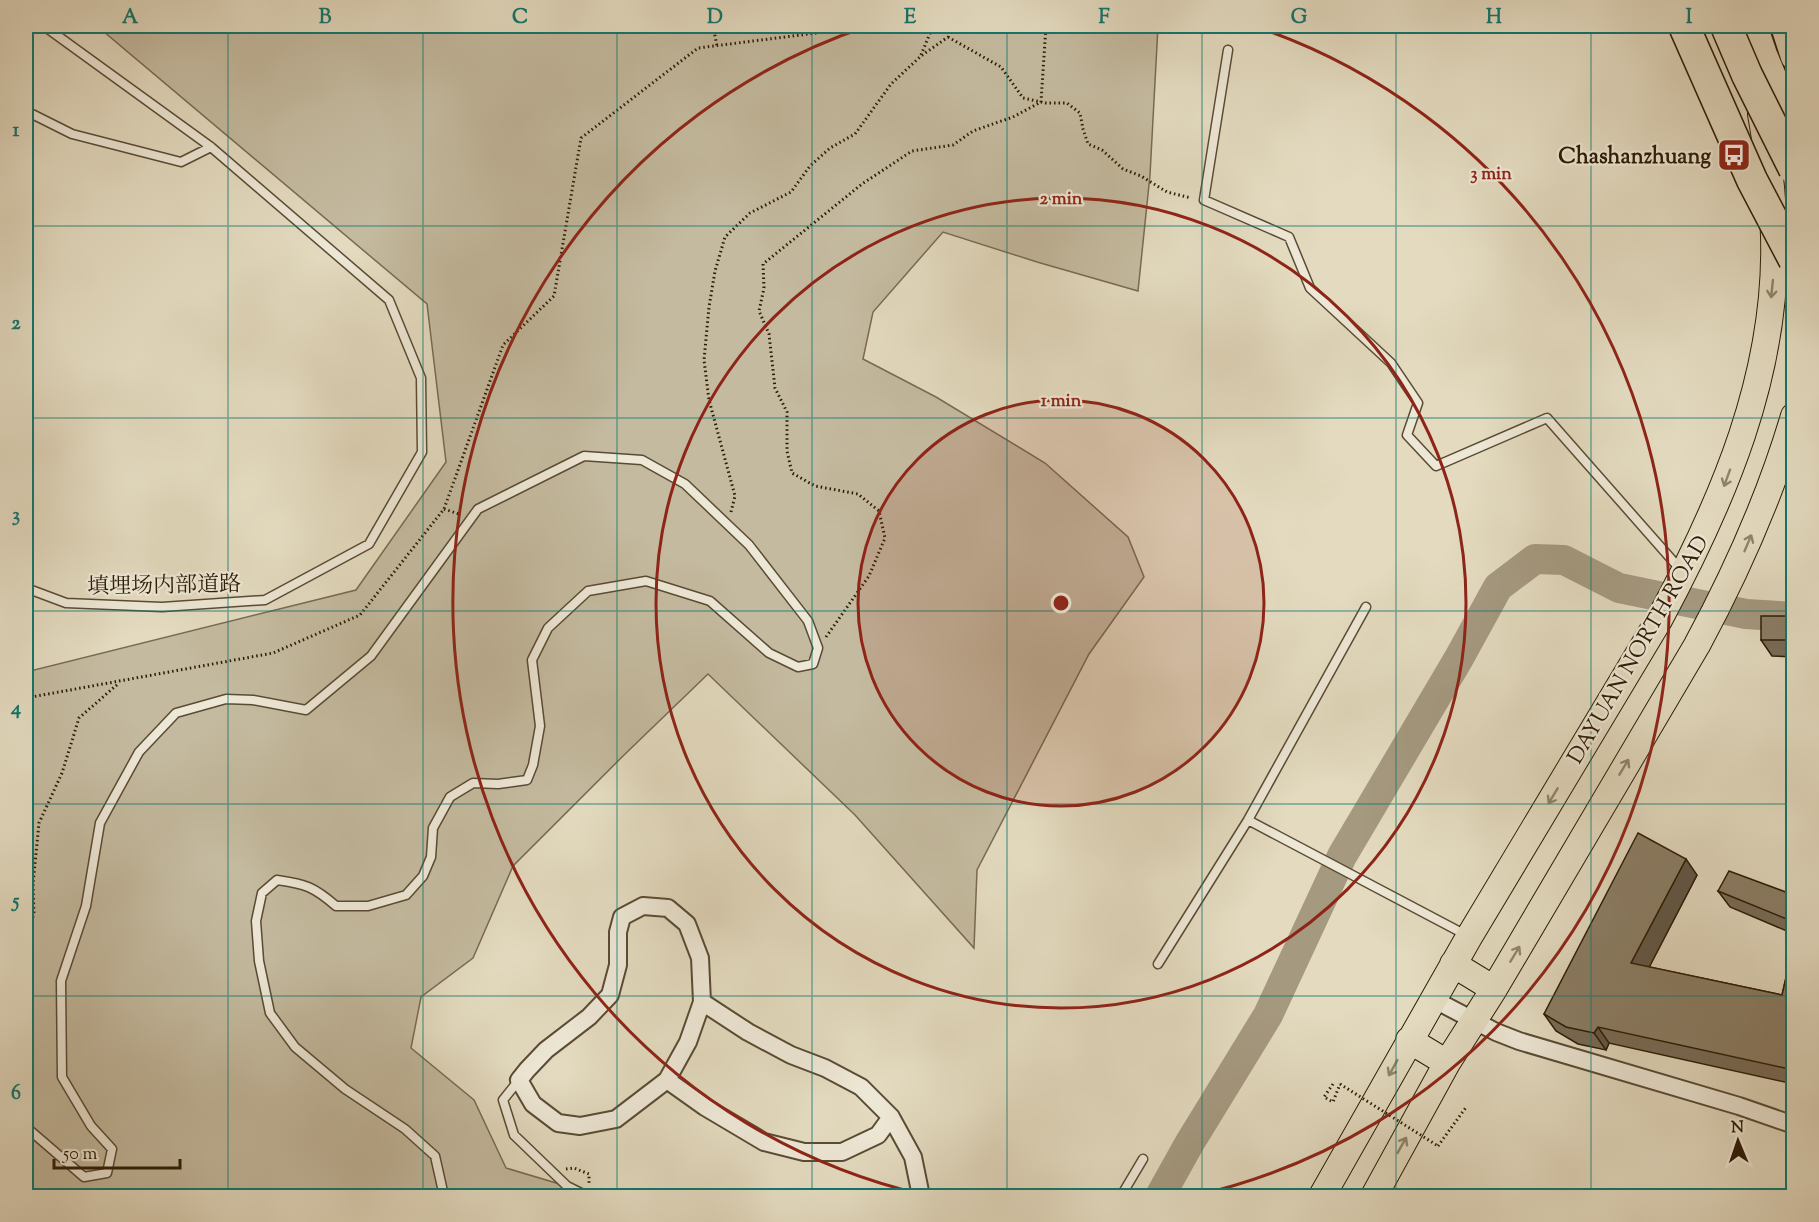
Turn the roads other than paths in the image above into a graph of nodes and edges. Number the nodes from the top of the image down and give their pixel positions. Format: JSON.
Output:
{"nodes":[{"id":1,"x":44,"y":26,"type":"edge"},
{"id":2,"x":1684,"y":26,"type":"edge"},
{"id":3,"x":1698,"y":26,"type":"edge"},
{"id":4,"x":1726,"y":26,"type":"edge"},
{"id":5,"x":1736,"y":26,"type":"edge"},
{"id":6,"x":1752,"y":26,"type":"edge"},
{"id":7,"x":1784,"y":26,"type":"edge"},
{"id":8,"x":1228,"y":50,"type":"dead end"},
{"id":9,"x":1794,"y":57,"type":"edge"},
{"id":10,"x":26,"y":111,"type":"edge"},
{"id":11,"x":1794,"y":132,"type":"edge"},
{"id":12,"x":211,"y":147,"type":"junction"},
{"id":13,"x":1794,"y":169,"type":"edge"},
{"id":14,"x":1794,"y":233,"type":"edge"},
{"id":15,"x":1794,"y":260,"type":"edge"},
{"id":16,"x":1794,"y":416,"type":"edge"},
{"id":17,"x":1789,"y":450,"type":"edge"},
{"id":18,"x":1682,"y":578,"type":"junction"},
{"id":19,"x":26,"y":588,"type":"edge"},
{"id":20,"x":1366,"y":607,"type":"dead end"},
{"id":21,"x":1248,"y":820,"type":"junction"},
{"id":22,"x":1469,"y":937,"type":"junction"},
{"id":23,"x":1158,"y":964,"type":"dead end"},
{"id":24,"x":1453,"y":964,"type":"junction"},
{"id":25,"x":1494,"y":989,"type":"junction"},
{"id":26,"x":1433,"y":999,"type":"junction"},
{"id":27,"x":702,"y":1002,"type":"junction"},
{"id":28,"x":1473,"y":1021,"type":"junction"},
{"id":29,"x":1409,"y":1040,"type":"junction"},
{"id":30,"x":1447,"y":1063,"type":"junction"},
{"id":31,"x":519,"y":1080,"type":"junction"},
{"id":32,"x":667,"y":1080,"type":"junction"},
{"id":33,"x":891,"y":1117,"type":"junction"},
{"id":34,"x":1794,"y":1125,"type":"edge"},
{"id":35,"x":26,"y":1127,"type":"edge"},
{"id":36,"x":1143,"y":1159,"type":"dead end"},
{"id":37,"x":444,"y":1197,"type":"edge"},
{"id":38,"x":587,"y":1197,"type":"edge"},
{"id":39,"x":921,"y":1197,"type":"edge"},
{"id":40,"x":1121,"y":1197,"type":"edge"},
{"id":41,"x":1322,"y":1197,"type":"edge"},
{"id":42,"x":1374,"y":1197,"type":"edge"}],
"edges":[{"from":1,"to":12,"type":"lane","name":"填埋场内部道路"},
{"from":2,"to":15,"type":"highway","bridge":true},
{"from":3,"to":14,"type":"highway"},
{"from":4,"to":13,"type":"highway","bridge":true},
{"from":5,"to":18,"type":"main road","name":"DAYUAN NORTH ROAD","one_way":true},
{"from":6,"to":11,"type":"highway"},
{"from":7,"to":9,"type":"main road"},
{"from":8,"to":18,"type":"lane"},
{"from":10,"to":12,"type":"lane"},
{"from":12,"to":19,"type":"lane","name":"填埋场内部道路"},
{"from":16,"to":17,"type":"main road","name":"DAYUAN NORTH ROAD"},
{"from":25,"to":17,"type":"main road","name":"DAYUAN NORTH ROAD","one_way":true},
{"from":18,"to":22,"type":"main road","name":"DAYUAN NORTH ROAD","one_way":true},
{"from":20,"to":21,"type":"lane"},
{"from":21,"to":22,"type":"lane"},
{"from":21,"to":23,"type":"lane"},
{"from":22,"to":24,"type":"main road","name":"DAYUAN NORTH ROAD"},
{"from":24,"to":25,"type":"main road"},
{"from":24,"to":26,"type":"main road","name":"DAYUAN NORTH ROAD"},
{"from":25,"to":28,"type":"main road","name":"DAYUAN NORTH ROAD"},
{"from":26,"to":28,"type":"street"},
{"from":26,"to":29,"type":"main road","name":"DAYUAN NORTH ROAD"},
{"from":27,"to":31,"type":"street"},
{"from":27,"to":32,"type":"street"},
{"from":27,"to":33,"type":"street"},
{"from":28,"to":30,"type":"main road","name":"DAYUAN NORTH ROAD"},
{"from":28,"to":34,"type":"street"},
{"from":29,"to":30,"type":"main road"},
{"from":29,"to":41,"type":"main road","name":"DAYUAN NORTH ROAD","one_way":true},
{"from":42,"to":30,"type":"main road","name":"DAYUAN NORTH ROAD","one_way":true},
{"from":31,"to":32,"type":"street"},
{"from":31,"to":38,"type":"lane"},
{"from":32,"to":33,"type":"street"},
{"from":33,"to":39,"type":"street"},
{"from":35,"to":37,"type":"lane"},
{"from":36,"to":40,"type":"lane"}]}
